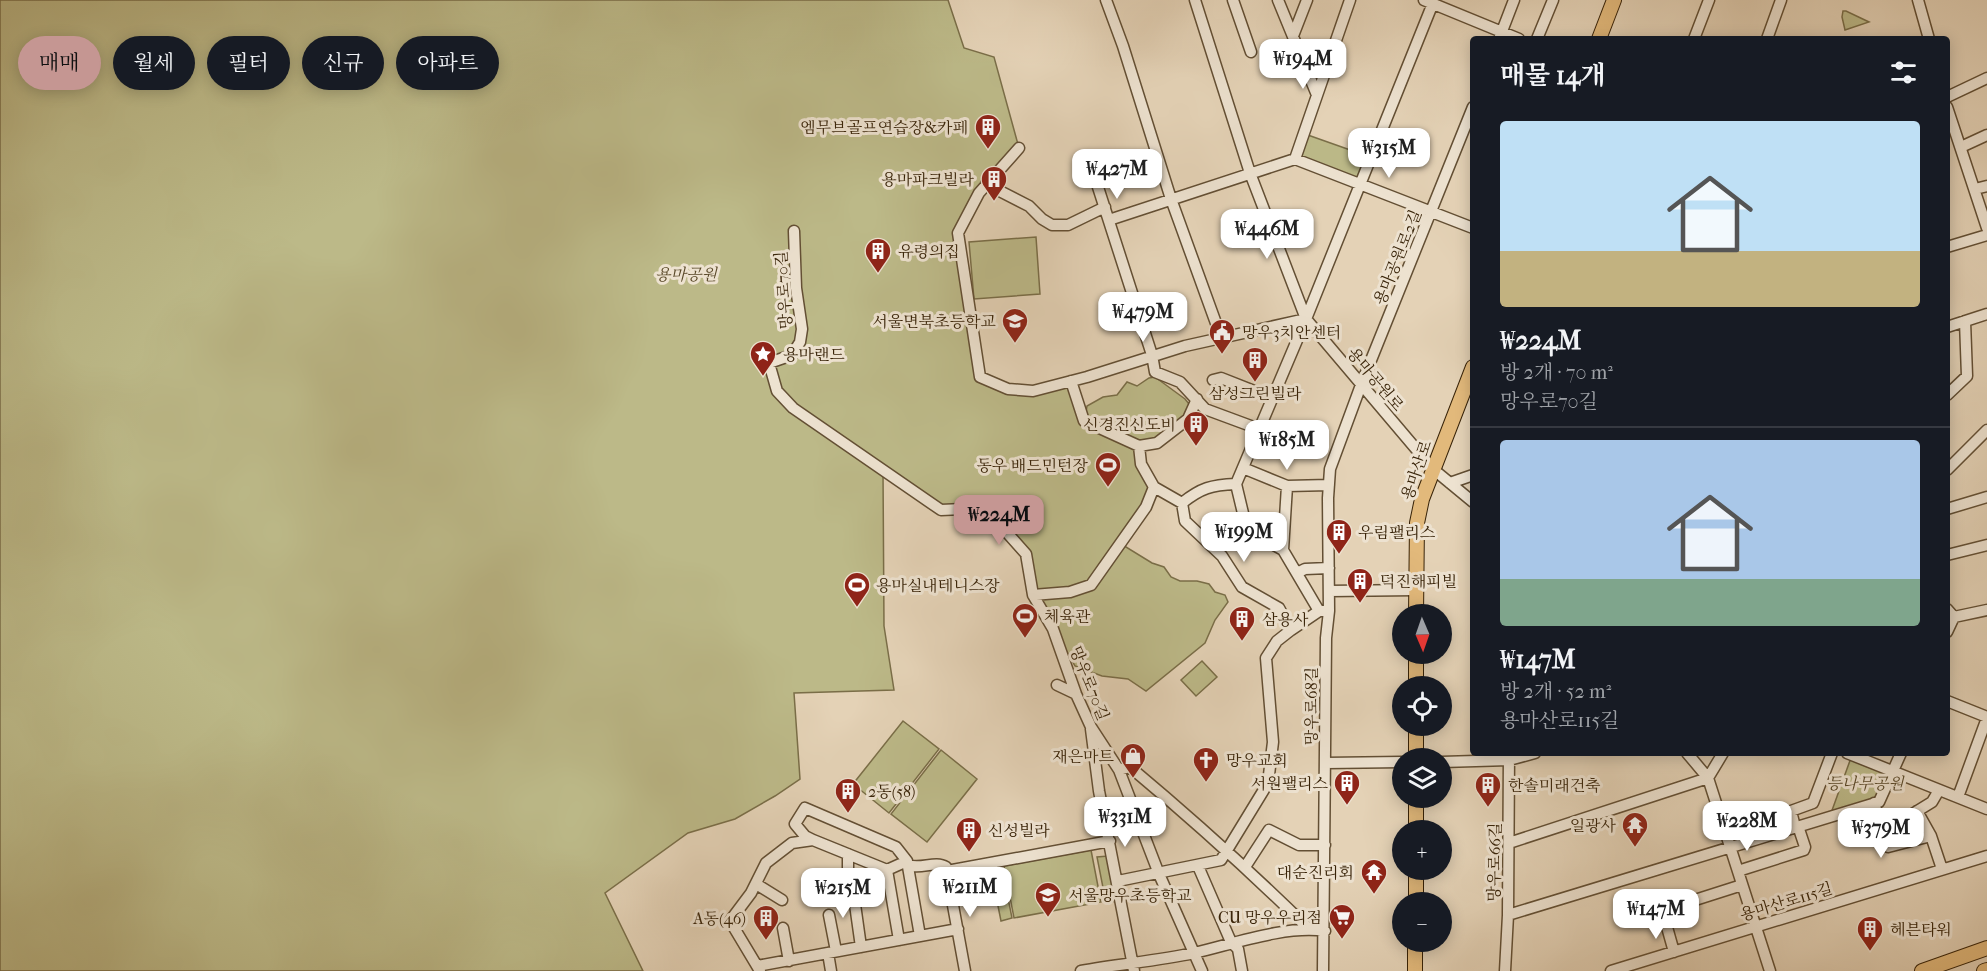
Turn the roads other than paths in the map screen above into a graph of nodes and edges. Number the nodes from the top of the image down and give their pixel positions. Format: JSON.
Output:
{"nodes":[{"id":1,"x":1106,"y":0,"type":"edge"},
{"id":2,"x":1195,"y":0,"type":"edge"},
{"id":3,"x":1233,"y":0,"type":"edge"},
{"id":4,"x":1278,"y":0,"type":"edge"},
{"id":5,"x":1307,"y":0,"type":"edge"},
{"id":6,"x":1350,"y":0,"type":"edge"},
{"id":7,"x":1515,"y":0,"type":"edge"},
{"id":8,"x":1553,"y":0,"type":"edge"},
{"id":9,"x":1614,"y":0,"type":"edge"},
{"id":10,"x":1709,"y":0,"type":"edge"},
{"id":11,"x":1781,"y":0,"type":"edge"},
{"id":12,"x":1918,"y":0,"type":"edge"},
{"id":13,"x":1428,"y":2,"type":"edge"},
{"id":14,"x":1501,"y":35,"type":"edge"},
{"id":15,"x":1293,"y":36,"type":"junction"},
{"id":16,"x":1538,"y":36,"type":"edge"},
{"id":17,"x":1600,"y":36,"type":"edge"},
{"id":18,"x":1695,"y":36,"type":"edge"},
{"id":19,"x":1768,"y":36,"type":"edge"},
{"id":20,"x":1928,"y":36,"type":"edge"},
{"id":21,"x":1251,"y":52,"type":"dead end"},
{"id":22,"x":1987,"y":78,"type":"edge"},
{"id":23,"x":1317,"y":95,"type":"junction"},
{"id":24,"x":1950,"y":96,"type":"edge"},
{"id":25,"x":1470,"y":115,"type":"edge"},
{"id":26,"x":1950,"y":116,"type":"edge"},
{"id":27,"x":1987,"y":135,"type":"edge"},
{"id":28,"x":1961,"y":147,"type":"junction"},
{"id":29,"x":1019,"y":148,"type":"dead end"},
{"id":30,"x":1294,"y":159,"type":"junction"},
{"id":31,"x":1250,"y":173,"type":"junction"},
{"id":32,"x":1116,"y":175,"type":"dead end"},
{"id":33,"x":1361,"y":183,"type":"junction"},
{"id":34,"x":986,"y":184,"type":"junction"},
{"id":35,"x":1987,"y":186,"type":"edge"},
{"id":36,"x":1975,"y":189,"type":"junction"},
{"id":37,"x":1171,"y":199,"type":"junction"},
{"id":38,"x":1105,"y":207,"type":"junction"},
{"id":39,"x":1432,"y":212,"type":"junction"},
{"id":40,"x":1109,"y":220,"type":"junction"},
{"id":41,"x":1470,"y":227,"type":"edge"},
{"id":42,"x":1987,"y":228,"type":"edge"},
{"id":43,"x":794,"y":231,"type":"dead end"},
{"id":44,"x":1987,"y":235,"type":"edge"},
{"id":45,"x":1950,"y":246,"type":"edge"},
{"id":46,"x":1987,"y":314,"type":"edge"},
{"id":47,"x":1306,"y":319,"type":"junction"},
{"id":48,"x":1965,"y":321,"type":"junction"},
{"id":49,"x":1950,"y":326,"type":"edge"},
{"id":50,"x":1221,"y":338,"type":"junction"},
{"id":51,"x":1152,"y":355,"type":"junction"},
{"id":52,"x":1470,"y":375,"type":"edge"},
{"id":53,"x":1213,"y":380,"type":"dead end"},
{"id":54,"x":1071,"y":381,"type":"junction"},
{"id":55,"x":1361,"y":385,"type":"junction"},
{"id":56,"x":1950,"y":392,"type":"edge"},
{"id":57,"x":1272,"y":398,"type":"junction"},
{"id":58,"x":1197,"y":399,"type":"junction"},
{"id":59,"x":1259,"y":429,"type":"junction"},
{"id":60,"x":1987,"y":430,"type":"edge"},
{"id":61,"x":1139,"y":446,"type":"junction"},
{"id":62,"x":1950,"y":467,"type":"edge"},
{"id":63,"x":1243,"y":468,"type":"junction"},
{"id":64,"x":1433,"y":468,"type":"junction"},
{"id":65,"x":1470,"y":476,"type":"edge"},
{"id":66,"x":1450,"y":483,"type":"junction"},
{"id":67,"x":1236,"y":484,"type":"junction"},
{"id":68,"x":1329,"y":485,"type":"junction"},
{"id":69,"x":1287,"y":486,"type":"junction"},
{"id":70,"x":1154,"y":487,"type":"junction"},
{"id":71,"x":1987,"y":497,"type":"edge"},
{"id":72,"x":1470,"y":500,"type":"edge"},
{"id":73,"x":1182,"y":504,"type":"junction"},
{"id":74,"x":1950,"y":508,"type":"edge"},
{"id":75,"x":1987,"y":545,"type":"edge"},
{"id":76,"x":1283,"y":550,"type":"junction"},
{"id":77,"x":1950,"y":554,"type":"edge"},
{"id":78,"x":1329,"y":568,"type":"junction"},
{"id":79,"x":1297,"y":573,"type":"junction"},
{"id":80,"x":1416,"y":590,"type":"junction"},
{"id":81,"x":1329,"y":591,"type":"junction"},
{"id":82,"x":1034,"y":595,"type":"junction"},
{"id":83,"x":1416,"y":604,"type":"edge"},
{"id":84,"x":1987,"y":610,"type":"edge"},
{"id":85,"x":1324,"y":611,"type":"junction"},
{"id":86,"x":1950,"y":613,"type":"edge"},
{"id":87,"x":1291,"y":630,"type":"junction"},
{"id":88,"x":1057,"y":685,"type":"dead end"},
{"id":89,"x":1076,"y":694,"type":"junction"},
{"id":90,"x":1950,"y":702,"type":"edge"},
{"id":91,"x":1987,"y":718,"type":"edge"},
{"id":92,"x":1091,"y":727,"type":"junction"},
{"id":93,"x":1690,"y":756,"type":"edge"},
{"id":94,"x":1720,"y":756,"type":"edge"},
{"id":95,"x":1831,"y":756,"type":"edge"},
{"id":96,"x":1853,"y":756,"type":"edge"},
{"id":97,"x":1900,"y":756,"type":"edge"},
{"id":98,"x":1509,"y":757,"type":"edge"},
{"id":99,"x":1452,"y":761,"type":"edge"},
{"id":100,"x":1392,"y":762,"type":"edge"},
{"id":101,"x":1326,"y":763,"type":"junction"},
{"id":102,"x":1119,"y":770,"type":"junction"},
{"id":103,"x":1893,"y":772,"type":"junction"},
{"id":104,"x":1708,"y":778,"type":"junction"},
{"id":105,"x":1939,"y":790,"type":"junction"},
{"id":106,"x":1958,"y":797,"type":"junction"},
{"id":107,"x":1874,"y":803,"type":"junction"},
{"id":108,"x":1987,"y":809,"type":"edge"},
{"id":109,"x":1917,"y":811,"type":"junction"},
{"id":110,"x":1796,"y":827,"type":"junction"},
{"id":111,"x":1882,"y":830,"type":"junction"},
{"id":112,"x":1931,"y":836,"type":"junction"},
{"id":113,"x":813,"y":840,"type":"junction"},
{"id":114,"x":1110,"y":841,"type":"junction"},
{"id":115,"x":1509,"y":843,"type":"junction"},
{"id":116,"x":1324,"y":845,"type":"junction"},
{"id":117,"x":1731,"y":847,"type":"junction"},
{"id":118,"x":1226,"y":852,"type":"junction"},
{"id":119,"x":848,"y":854,"type":"junction"},
{"id":120,"x":1987,"y":856,"type":"edge"},
{"id":121,"x":907,"y":863,"type":"junction"},
{"id":122,"x":1198,"y":866,"type":"junction"},
{"id":123,"x":1245,"y":867,"type":"junction"},
{"id":124,"x":1942,"y":869,"type":"junction"},
{"id":125,"x":887,"y":870,"type":"junction"},
{"id":126,"x":948,"y":871,"type":"junction"},
{"id":127,"x":1738,"y":871,"type":"junction"},
{"id":128,"x":1159,"y":874,"type":"junction"},
{"id":129,"x":848,"y":878,"type":"junction"},
{"id":130,"x":816,"y":879,"type":"dead end"},
{"id":131,"x":1118,"y":881,"type":"junction"},
{"id":132,"x":756,"y":884,"type":"junction"},
{"id":133,"x":1742,"y":885,"type":"junction"},
{"id":134,"x":782,"y":900,"type":"dead end"},
{"id":135,"x":1695,"y":900,"type":"dead end"},
{"id":136,"x":829,"y":915,"type":"dead end"},
{"id":137,"x":1508,"y":915,"type":"junction"},
{"id":138,"x":1665,"y":920,"type":"dead end"},
{"id":139,"x":1755,"y":927,"type":"junction"},
{"id":140,"x":783,"y":928,"type":"dead end"},
{"id":141,"x":1308,"y":928,"type":"junction"},
{"id":142,"x":958,"y":929,"type":"junction"},
{"id":143,"x":1324,"y":931,"type":"junction"},
{"id":144,"x":920,"y":936,"type":"junction"},
{"id":145,"x":899,"y":940,"type":"junction"},
{"id":146,"x":1231,"y":942,"type":"junction"},
{"id":147,"x":861,"y":947,"type":"junction"},
{"id":148,"x":1987,"y":948,"type":"edge"},
{"id":149,"x":832,"y":952,"type":"junction"},
{"id":150,"x":1415,"y":952,"type":"edge"},
{"id":151,"x":1674,"y":952,"type":"junction"},
{"id":152,"x":1195,"y":953,"type":"junction"},
{"id":153,"x":789,"y":960,"type":"junction"},
{"id":154,"x":1133,"y":967,"type":"edge"},
{"id":155,"x":758,"y":968,"type":"edge"},
{"id":156,"x":1088,"y":970,"type":"edge"},
{"id":157,"x":831,"y":971,"type":"edge"},
{"id":158,"x":965,"y":971,"type":"edge"},
{"id":159,"x":1202,"y":971,"type":"edge"},
{"id":160,"x":1242,"y":971,"type":"edge"},
{"id":161,"x":1323,"y":971,"type":"edge"},
{"id":162,"x":1415,"y":971,"type":"edge"},
{"id":163,"x":1505,"y":971,"type":"edge"},
{"id":164,"x":1611,"y":971,"type":"edge"},
{"id":165,"x":1770,"y":971,"type":"edge"},
{"id":166,"x":1922,"y":971,"type":"edge"}],
"edges":[{"from":1,"to":37,"type":"street"},
{"from":2,"to":31,"type":"street","name":"용마공원로"},
{"from":3,"to":21,"type":"street"},
{"from":4,"to":15,"type":"street"},
{"from":5,"to":15,"type":"street"},
{"from":6,"to":23,"type":"street"},
{"from":7,"to":14,"type":"street"},
{"from":8,"to":16,"type":"street"},
{"from":9,"to":17,"type":"main road"},
{"from":10,"to":18,"type":"street"},
{"from":11,"to":19,"type":"street"},
{"from":12,"to":20,"type":"street"},
{"from":13,"to":14,"type":"street"},
{"from":13,"to":33,"type":"street"},
{"from":15,"to":23,"type":"street"},
{"from":22,"to":24,"type":"street"},
{"from":23,"to":30,"type":"street"},
{"from":25,"to":39,"type":"street","name":"용마공원로2길"},
{"from":26,"to":28,"type":"street"},
{"from":27,"to":28,"type":"street"},
{"from":28,"to":36,"type":"street"},
{"from":29,"to":34,"type":"street"},
{"from":30,"to":31,"type":"street"},
{"from":30,"to":33,"type":"street"},
{"from":31,"to":37,"type":"street"},
{"from":31,"to":47,"type":"street","name":"용마공원로"},
{"from":32,"to":38,"type":"street"},
{"from":33,"to":39,"type":"street"},
{"from":33,"to":47,"type":"street"},
{"from":34,"to":38,"type":"street"},
{"from":34,"to":54,"type":"street"},
{"from":35,"to":36,"type":"street"},
{"from":36,"to":42,"type":"street"},
{"from":37,"to":40,"type":"street"},
{"from":37,"to":50,"type":"street"},
{"from":38,"to":40,"type":"street"},
{"from":39,"to":41,"type":"street"},
{"from":39,"to":55,"type":"street","name":"용마공원로2길"},
{"from":40,"to":51,"type":"street"},
{"from":43,"to":82,"type":"street","name":"망우로70길"},
{"from":44,"to":45,"type":"street"},
{"from":46,"to":48,"type":"street"},
{"from":47,"to":50,"type":"street"},
{"from":47,"to":55,"type":"street","name":"용마공원로"},
{"from":47,"to":57,"type":"street"},
{"from":48,"to":49,"type":"street"},
{"from":48,"to":56,"type":"street"},
{"from":50,"to":51,"type":"street"},
{"from":51,"to":54,"type":"street"},
{"from":51,"to":58,"type":"street"},
{"from":52,"to":64,"type":"main road","name":"용마산로"},
{"from":53,"to":57,"type":"street"},
{"from":54,"to":61,"type":"street"},
{"from":55,"to":64,"type":"street","name":"용마공원로"},
{"from":55,"to":68,"type":"street","name":"망우로68길"},
{"from":57,"to":59,"type":"street"},
{"from":58,"to":59,"type":"street"},
{"from":58,"to":61,"type":"street"},
{"from":59,"to":63,"type":"street"},
{"from":60,"to":62,"type":"street"},
{"from":61,"to":70,"type":"street"},
{"from":63,"to":67,"type":"street"},
{"from":63,"to":69,"type":"street"},
{"from":64,"to":66,"type":"street","name":"용마공원로"},
{"from":64,"to":80,"type":"main road","name":"용마산로"},
{"from":65,"to":66,"type":"street"},
{"from":66,"to":72,"type":"street","name":"용마공원로"},
{"from":67,"to":73,"type":"street"},
{"from":67,"to":76,"type":"street"},
{"from":68,"to":69,"type":"street"},
{"from":68,"to":78,"type":"street","name":"망우로68길"},
{"from":69,"to":76,"type":"street"},
{"from":70,"to":73,"type":"street"},
{"from":70,"to":82,"type":"street"},
{"from":71,"to":74,"type":"street"},
{"from":73,"to":87,"type":"street"},
{"from":75,"to":77,"type":"street"},
{"from":76,"to":79,"type":"street"},
{"from":78,"to":79,"type":"street"},
{"from":78,"to":81,"type":"street","name":"망우로68길"},
{"from":79,"to":85,"type":"street"},
{"from":80,"to":81,"type":"street"},
{"from":80,"to":83,"type":"main road","name":"용마산로"},
{"from":81,"to":85,"type":"street","name":"망우로68길"},
{"from":82,"to":89,"type":"street","name":"망우로70길"},
{"from":84,"to":86,"type":"street"},
{"from":85,"to":87,"type":"street"},
{"from":85,"to":101,"type":"street","name":"망우로68길"},
{"from":87,"to":118,"type":"street"},
{"from":88,"to":89,"type":"street"},
{"from":89,"to":92,"type":"street","name":"망우로70길"},
{"from":90,"to":91,"type":"street"},
{"from":91,"to":106,"type":"street"},
{"from":92,"to":102,"type":"street","name":"망우로70길"},
{"from":92,"to":114,"type":"street"},
{"from":93,"to":104,"type":"street"},
{"from":94,"to":104,"type":"street"},
{"from":95,"to":110,"type":"street"},
{"from":96,"to":103,"type":"street"},
{"from":97,"to":103,"type":"street"},
{"from":98,"to":99,"type":"street"},
{"from":98,"to":115,"type":"street","name":"망우로66길"},
{"from":100,"to":101,"type":"street"},
{"from":101,"to":116,"type":"street","name":"망우로68길"},
{"from":102,"to":118,"type":"street"},
{"from":102,"to":128,"type":"street","name":"망우로70길"},
{"from":103,"to":105,"type":"street"},
{"from":103,"to":107,"type":"street"},
{"from":104,"to":115,"type":"street"},
{"from":104,"to":117,"type":"street"},
{"from":105,"to":106,"type":"street"},
{"from":105,"to":109,"type":"street"},
{"from":106,"to":108,"type":"street"},
{"from":107,"to":110,"type":"street"},
{"from":107,"to":111,"type":"street"},
{"from":109,"to":111,"type":"street"},
{"from":109,"to":112,"type":"street"},
{"from":110,"to":117,"type":"street"},
{"from":110,"to":127,"type":"street"},
{"from":111,"to":112,"type":"street"},
{"from":112,"to":124,"type":"street"},
{"from":113,"to":119,"type":"street"},
{"from":113,"to":121,"type":"street"},
{"from":113,"to":132,"type":"street"},
{"from":114,"to":126,"type":"street"},
{"from":114,"to":131,"type":"street"},
{"from":115,"to":137,"type":"street","name":"망우로66길"},
{"from":116,"to":123,"type":"street"},
{"from":116,"to":143,"type":"street","name":"망우로68길"},
{"from":117,"to":127,"type":"street"},
{"from":117,"to":137,"type":"street"},
{"from":118,"to":122,"type":"street"},
{"from":118,"to":123,"type":"street"},
{"from":119,"to":125,"type":"street"},
{"from":119,"to":129,"type":"street"},
{"from":120,"to":124,"type":"street","name":"용마산로115길"},
{"from":121,"to":125,"type":"street"},
{"from":121,"to":126,"type":"street"},
{"from":121,"to":144,"type":"street"},
{"from":122,"to":128,"type":"street"},
{"from":122,"to":146,"type":"street"},
{"from":123,"to":141,"type":"street"},
{"from":124,"to":139,"type":"street","name":"용마산로115길"},
{"from":125,"to":145,"type":"street"},
{"from":126,"to":142,"type":"street"},
{"from":127,"to":133,"type":"street"},
{"from":128,"to":131,"type":"street"},
{"from":128,"to":152,"type":"street","name":"망우로70길"},
{"from":129,"to":130,"type":"street"},
{"from":129,"to":147,"type":"street"},
{"from":131,"to":154,"type":"street"},
{"from":132,"to":134,"type":"street"},
{"from":132,"to":155,"type":"street"},
{"from":133,"to":135,"type":"street"},
{"from":133,"to":139,"type":"street"},
{"from":136,"to":149,"type":"street"},
{"from":137,"to":163,"type":"street","name":"망우로66길"},
{"from":138,"to":151,"type":"street"},
{"from":139,"to":151,"type":"street","name":"용마산로115길"},
{"from":139,"to":165,"type":"street"},
{"from":140,"to":153,"type":"street"},
{"from":141,"to":143,"type":"street"},
{"from":141,"to":146,"type":"street"},
{"from":142,"to":144,"type":"street"},
{"from":142,"to":158,"type":"street"},
{"from":143,"to":161,"type":"street","name":"망우로68길"},
{"from":144,"to":145,"type":"street"},
{"from":145,"to":147,"type":"street"},
{"from":146,"to":152,"type":"street"},
{"from":146,"to":160,"type":"street"},
{"from":147,"to":149,"type":"street"},
{"from":148,"to":166,"type":"main road"},
{"from":149,"to":153,"type":"street"},
{"from":149,"to":157,"type":"street"},
{"from":150,"to":162,"type":"main road"},
{"from":151,"to":164,"type":"street","name":"용마산로115길"},
{"from":152,"to":154,"type":"street"},
{"from":152,"to":159,"type":"street","name":"망우로70길"},
{"from":153,"to":155,"type":"street"},
{"from":154,"to":156,"type":"street"}]}
